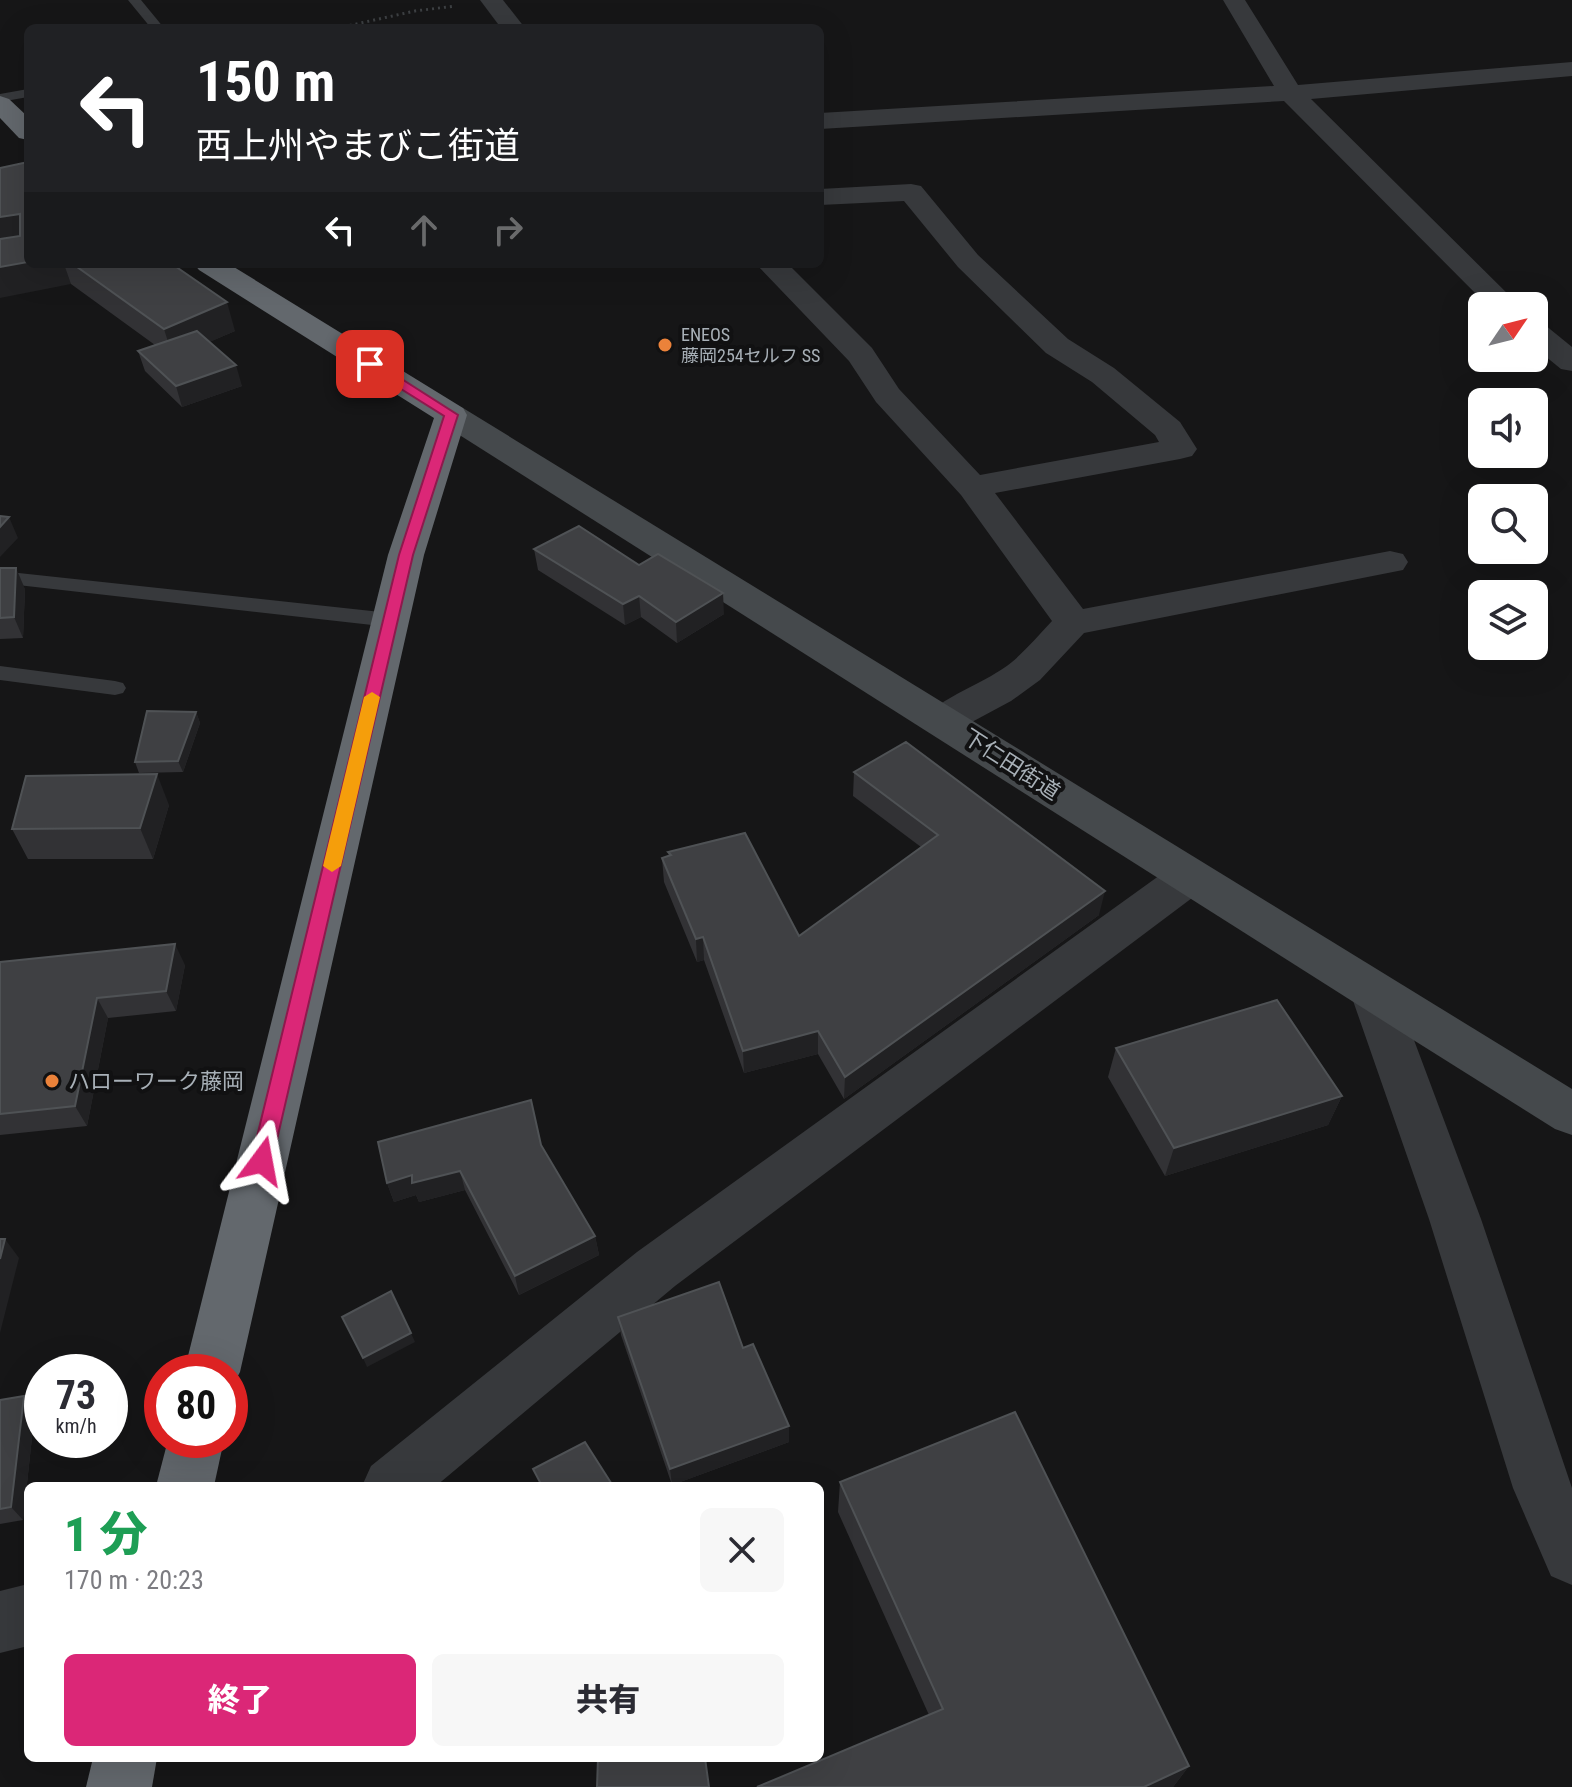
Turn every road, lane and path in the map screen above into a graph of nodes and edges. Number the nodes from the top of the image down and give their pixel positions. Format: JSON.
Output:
{"nodes":[{"id":1,"x":134,"y":0,"type":"edge"},
{"id":2,"x":1234,"y":0,"type":"edge"},
{"id":3,"x":492,"y":1,"type":"edge"},
{"id":4,"x":155,"y":24,"type":"edge"},
{"id":5,"x":356,"y":24,"type":"edge"},
{"id":6,"x":510,"y":24,"type":"edge"},
{"id":7,"x":1572,"y":69,"type":"edge"},
{"id":8,"x":1290,"y":93,"type":"junction"},
{"id":9,"x":24,"y":94,"type":"edge"},
{"id":10,"x":0,"y":101,"type":"edge"},
{"id":11,"x":824,"y":121,"type":"edge"},
{"id":12,"x":24,"y":128,"type":"edge"},
{"id":13,"x":824,"y":197,"type":"edge"},
{"id":14,"x":215,"y":268,"type":"edge"},
{"id":15,"x":775,"y":268,"type":"edge"},
{"id":16,"x":1491,"y":292,"type":"edge"},
{"id":17,"x":1548,"y":343,"type":"edge"},
{"id":18,"x":1572,"y":362,"type":"edge"},
{"id":19,"x":451,"y":415,"type":"junction"},
{"id":20,"x":973,"y":488,"type":"junction"},
{"id":21,"x":1390,"y":562,"type":"dead end"},
{"id":22,"x":0,"y":577,"type":"edge"},
{"id":23,"x":390,"y":620,"type":"junction"},
{"id":24,"x":1072,"y":623,"type":"junction"},
{"id":25,"x":0,"y":673,"type":"edge"},
{"id":26,"x":115,"y":688,"type":"dead end"},
{"id":27,"x":943,"y":720,"type":"junction"},
{"id":28,"x":1189,"y":877,"type":"junction"},
{"id":29,"x":1373,"y":992,"type":"junction"},
{"id":30,"x":1572,"y":1114,"type":"edge"},
{"id":31,"x":216,"y":1354,"type":"edge"},
{"id":32,"x":192,"y":1458,"type":"edge"},
{"id":33,"x":186,"y":1482,"type":"edge"},
{"id":34,"x":396,"y":1482,"type":"edge"},
{"id":35,"x":1572,"y":1555,"type":"edge"},
{"id":36,"x":24,"y":1616,"type":"edge"},
{"id":37,"x":0,"y":1622,"type":"edge"},
{"id":38,"x":124,"y":1762,"type":"edge"},
{"id":39,"x":119,"y":1787,"type":"edge"}],
"edges":[{"from":1,"to":4,"type":"lane"},
{"from":2,"to":8,"type":"street"},
{"from":3,"to":5,"type":"path"},
{"from":3,"to":6,"type":"street"},
{"from":7,"to":8,"type":"street"},
{"from":8,"to":11,"type":"street"},
{"from":8,"to":16,"type":"street"},
{"from":9,"to":10,"type":"lane"},
{"from":10,"to":12,"type":"highway"},
{"from":13,"to":20,"type":"street"},
{"from":14,"to":19,"type":"highway"},
{"from":15,"to":20,"type":"street"},
{"from":17,"to":18,"type":"street"},
{"from":19,"to":23,"type":"highway"},
{"from":19,"to":27,"type":"street","name":"下仁田街道"},
{"from":20,"to":24,"type":"street"},
{"from":21,"to":24,"type":"street"},
{"from":22,"to":23,"type":"lane"},
{"from":23,"to":31,"type":"highway"},
{"from":24,"to":27,"type":"street"},
{"from":25,"to":26,"type":"lane"},
{"from":27,"to":28,"type":"street","name":"下仁田街道"},
{"from":28,"to":29,"type":"street","name":"下仁田街道"},
{"from":28,"to":34,"type":"street"},
{"from":29,"to":30,"type":"street","name":"下仁田街道"},
{"from":29,"to":35,"type":"street"},
{"from":32,"to":33,"type":"highway"},
{"from":36,"to":37,"type":"street"},
{"from":38,"to":39,"type":"highway"}]}
